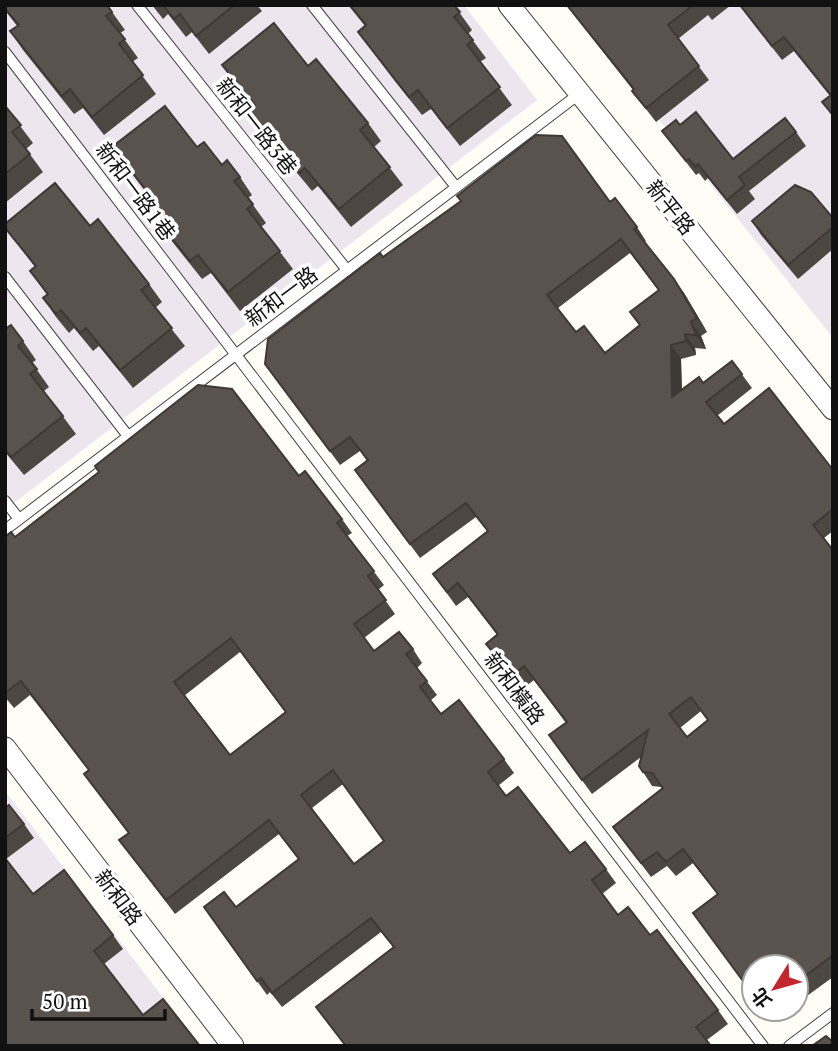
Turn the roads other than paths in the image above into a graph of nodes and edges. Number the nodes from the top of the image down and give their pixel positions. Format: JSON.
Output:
{"nodes":[{"id":1,"x":137,"y":5,"type":"edge"},
{"id":2,"x":312,"y":5,"type":"edge"},
{"id":3,"x":509,"y":5,"type":"edge"},
{"id":4,"x":5,"y":52,"type":"edge"},
{"id":5,"x":579,"y":93,"type":"junction"},
{"id":6,"x":456,"y":187,"type":"junction"},
{"id":7,"x":347,"y":270,"type":"junction"},
{"id":8,"x":5,"y":277,"type":"edge"},
{"id":9,"x":237,"y":354,"type":"junction"},
{"id":10,"x":833,"y":409,"type":"edge"},
{"id":11,"x":128,"y":436,"type":"junction"},
{"id":12,"x":5,"y":501,"type":"edge"},
{"id":13,"x":19,"y":519,"type":"junction"},
{"id":14,"x":5,"y":530,"type":"edge"},
{"id":15,"x":5,"y":748,"type":"edge"},
{"id":16,"x":833,"y":1013,"type":"edge"},
{"id":17,"x":233,"y":1046,"type":"edge"},
{"id":18,"x":763,"y":1046,"type":"edge"},
{"id":19,"x":789,"y":1046,"type":"edge"}],
"edges":[{"from":1,"to":7,"type":"lane","name":"新和一路3巷"},
{"from":2,"to":6,"type":"lane"},
{"from":3,"to":5,"type":"street","name":"新平路"},
{"from":4,"to":9,"type":"lane","name":"新和一路1巷"},
{"from":5,"to":6,"type":"lane","name":"新和一路"},
{"from":5,"to":10,"type":"street","name":"新平路"},
{"from":6,"to":7,"type":"lane","name":"新和一路"},
{"from":7,"to":9,"type":"lane","name":"新和一路"},
{"from":8,"to":11,"type":"lane"},
{"from":9,"to":11,"type":"lane","name":"新和一路"},
{"from":9,"to":18,"type":"lane","name":"新和橫路"},
{"from":11,"to":13,"type":"lane","name":"新和一路"},
{"from":12,"to":13,"type":"lane"},
{"from":13,"to":14,"type":"lane","name":"新和一路"},
{"from":15,"to":17,"type":"street","name":"新和路"},
{"from":16,"to":19,"type":"lane"}]}
